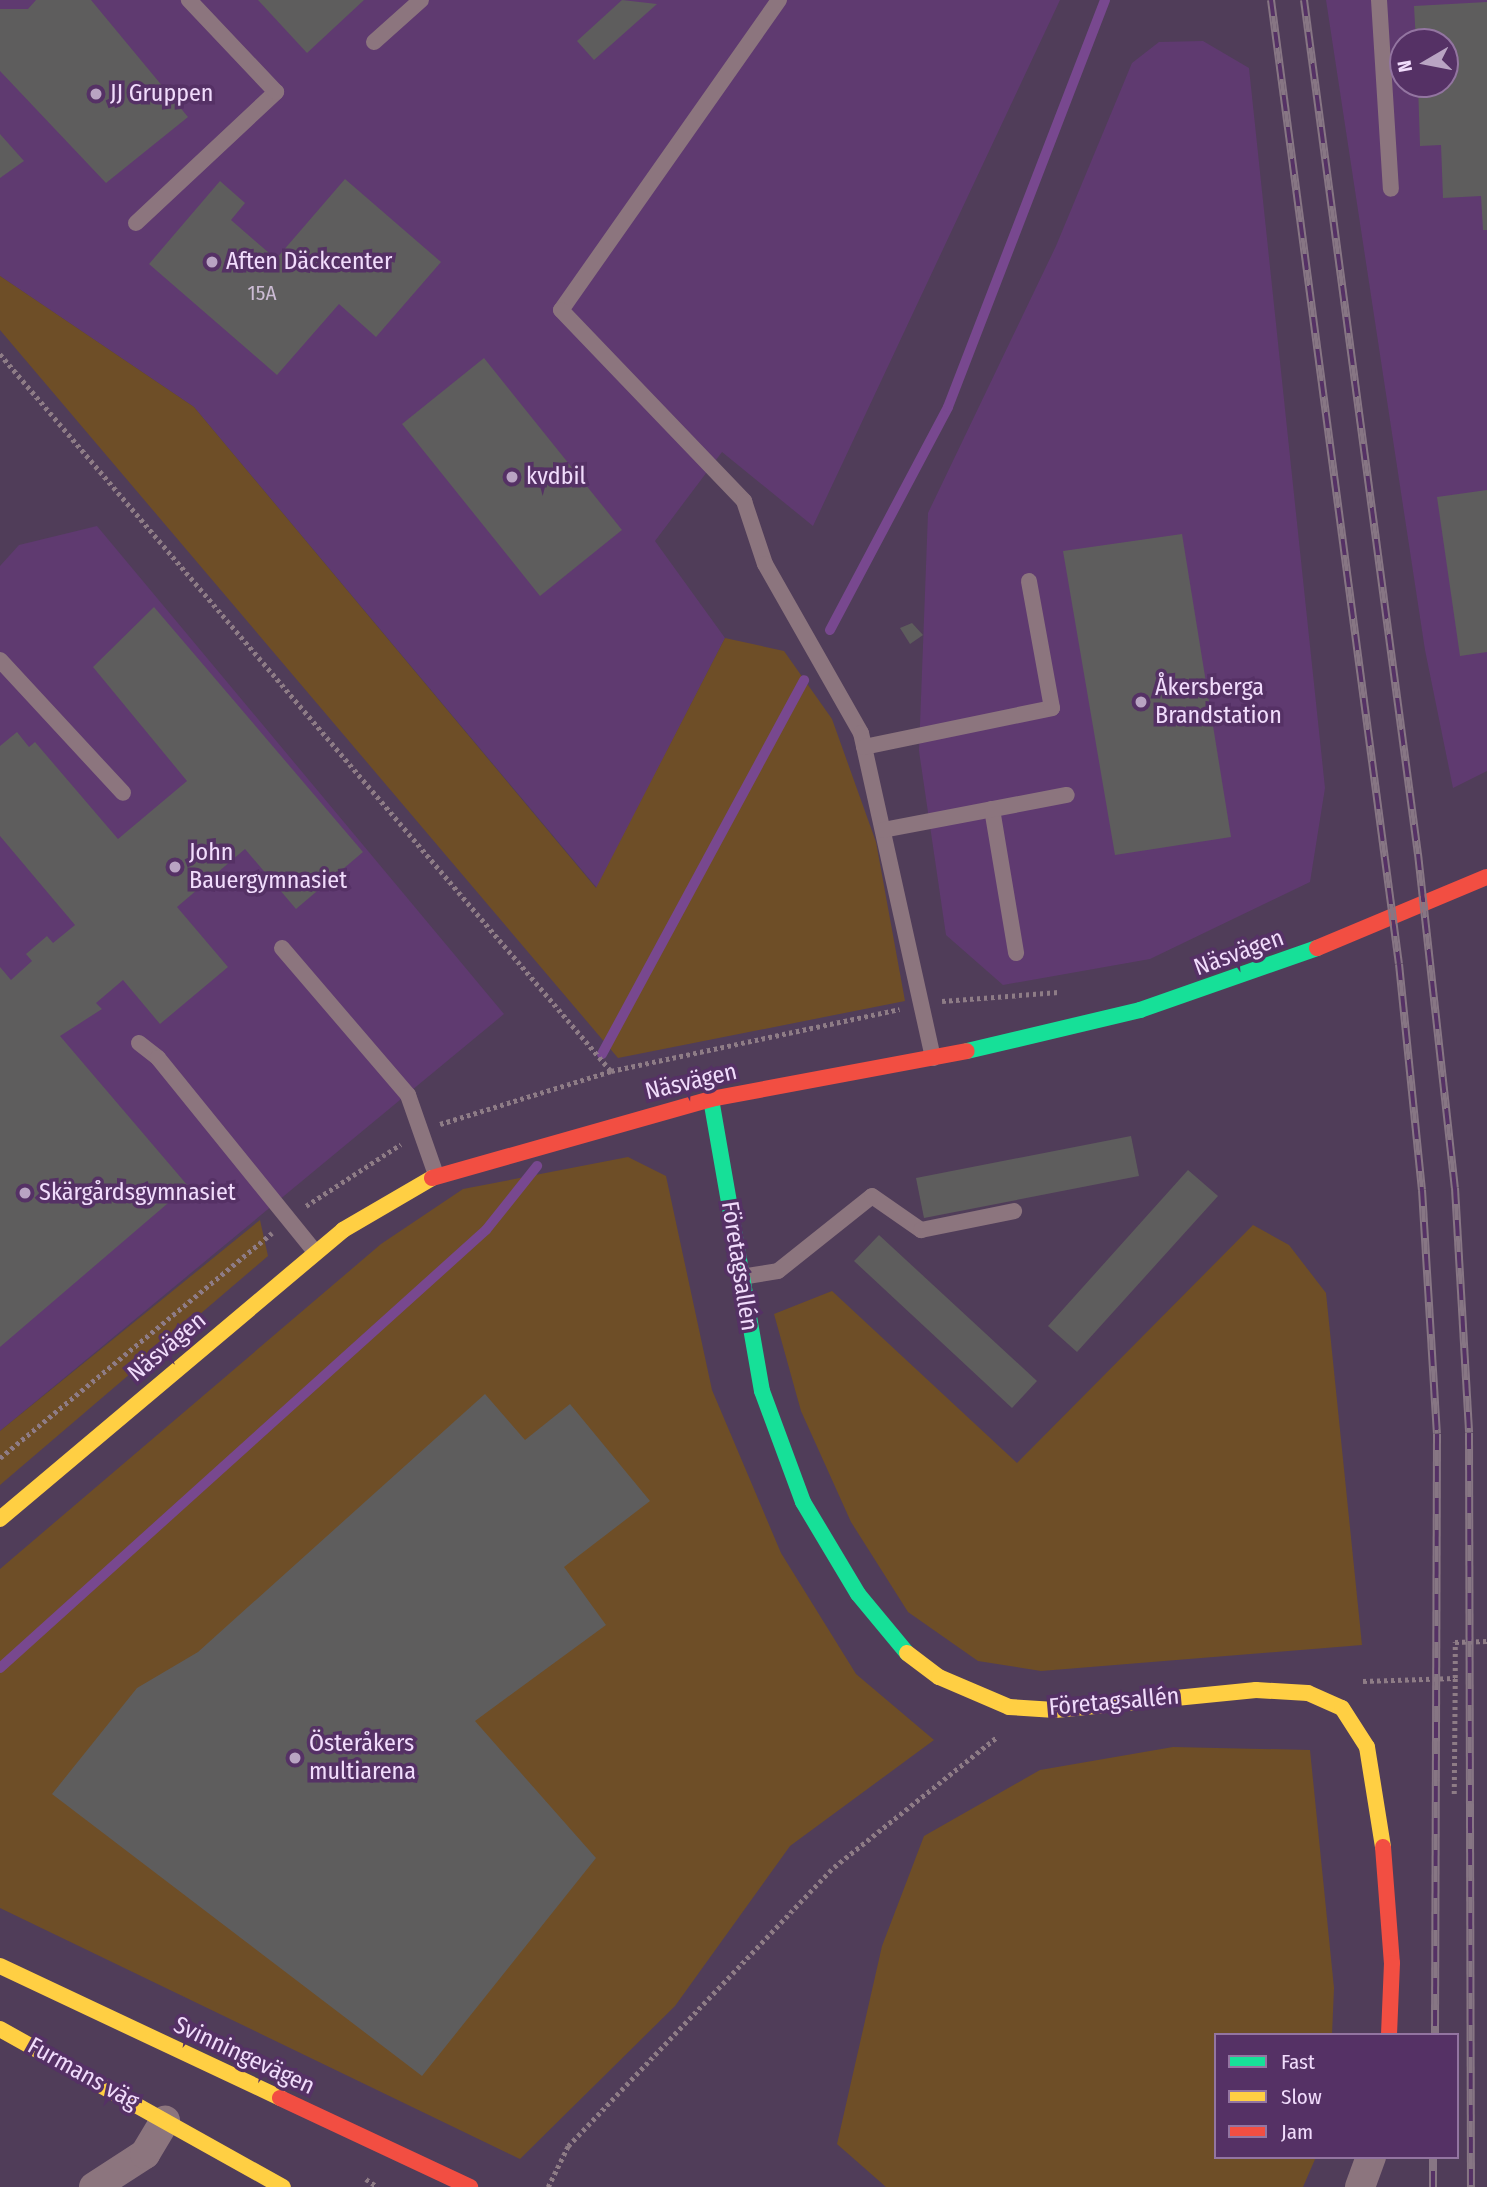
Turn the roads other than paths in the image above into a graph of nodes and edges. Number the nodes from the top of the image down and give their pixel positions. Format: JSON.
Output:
{"nodes":[{"id":1,"x":189,"y":0,"type":"edge"},
{"id":2,"x":421,"y":0,"type":"edge"},
{"id":3,"x":779,"y":0,"type":"edge"},
{"id":4,"x":1380,"y":0,"type":"edge"},
{"id":5,"x":374,"y":42,"type":"dead end"},
{"id":6,"x":1391,"y":189,"type":"dead end"},
{"id":7,"x":136,"y":223,"type":"dead end"},
{"id":8,"x":1029,"y":580,"type":"dead end"},
{"id":9,"x":0,"y":660,"type":"edge"},
{"id":10,"x":864,"y":747,"type":"junction"},
{"id":11,"x":123,"y":793,"type":"dead end"},
{"id":12,"x":1067,"y":795,"type":"dead end"},
{"id":13,"x":992,"y":809,"type":"junction"},
{"id":14,"x":883,"y":830,"type":"junction"},
{"id":15,"x":1487,"y":877,"type":"edge"},
{"id":16,"x":282,"y":948,"type":"dead end"},
{"id":17,"x":1016,"y":953,"type":"dead end"},
{"id":18,"x":139,"y":1043,"type":"dead end"},
{"id":19,"x":933,"y":1058,"type":"junction"},
{"id":20,"x":711,"y":1099,"type":"junction"},
{"id":21,"x":436,"y":1175,"type":"junction"},
{"id":22,"x":1014,"y":1211,"type":"dead end"},
{"id":23,"x":315,"y":1252,"type":"junction"},
{"id":24,"x":738,"y":1277,"type":"junction"},
{"id":25,"x":0,"y":1518,"type":"edge"},
{"id":26,"x":0,"y":1966,"type":"edge"},
{"id":27,"x":0,"y":2029,"type":"edge"},
{"id":28,"x":1389,"y":2033,"type":"edge"},
{"id":29,"x":165,"y":2121,"type":"junction"},
{"id":30,"x":1370,"y":2159,"type":"edge"},
{"id":31,"x":94,"y":2187,"type":"edge"},
{"id":32,"x":283,"y":2187,"type":"edge"},
{"id":33,"x":470,"y":2187,"type":"edge"},
{"id":34,"x":1360,"y":2187,"type":"edge"}],
"edges":[{"from":1,"to":7,"type":"lane"},
{"from":2,"to":5,"type":"lane"},
{"from":3,"to":10,"type":"lane"},
{"from":4,"to":6,"type":"lane"},
{"from":8,"to":10,"type":"lane"},
{"from":9,"to":11,"type":"lane"},
{"from":10,"to":14,"type":"lane"},
{"from":12,"to":13,"type":"lane"},
{"from":13,"to":14,"type":"lane"},
{"from":13,"to":17,"type":"lane"},
{"from":14,"to":19,"type":"lane"},
{"from":15,"to":19,"type":"street","name":"Näsvägen"},
{"from":16,"to":21,"type":"lane"},
{"from":18,"to":23,"type":"lane"},
{"from":19,"to":20,"type":"street","name":"Näsvägen"},
{"from":20,"to":21,"type":"street","name":"Näsvägen"},
{"from":20,"to":24,"type":"street","name":"Företagsallén"},
{"from":21,"to":23,"type":"street","name":"Näsvägen"},
{"from":22,"to":24,"type":"lane"},
{"from":23,"to":25,"type":"street","name":"Näsvägen"},
{"from":24,"to":28,"type":"street","name":"Företagsallén"},
{"from":26,"to":33,"type":"street","name":"Svinningevägen"},
{"from":27,"to":29,"type":"street","name":"Furmans väg"},
{"from":29,"to":31,"type":"street","name":"Furmans väg"},
{"from":29,"to":32,"type":"street","name":"Furmans väg"},
{"from":30,"to":34,"type":"street"}]}
